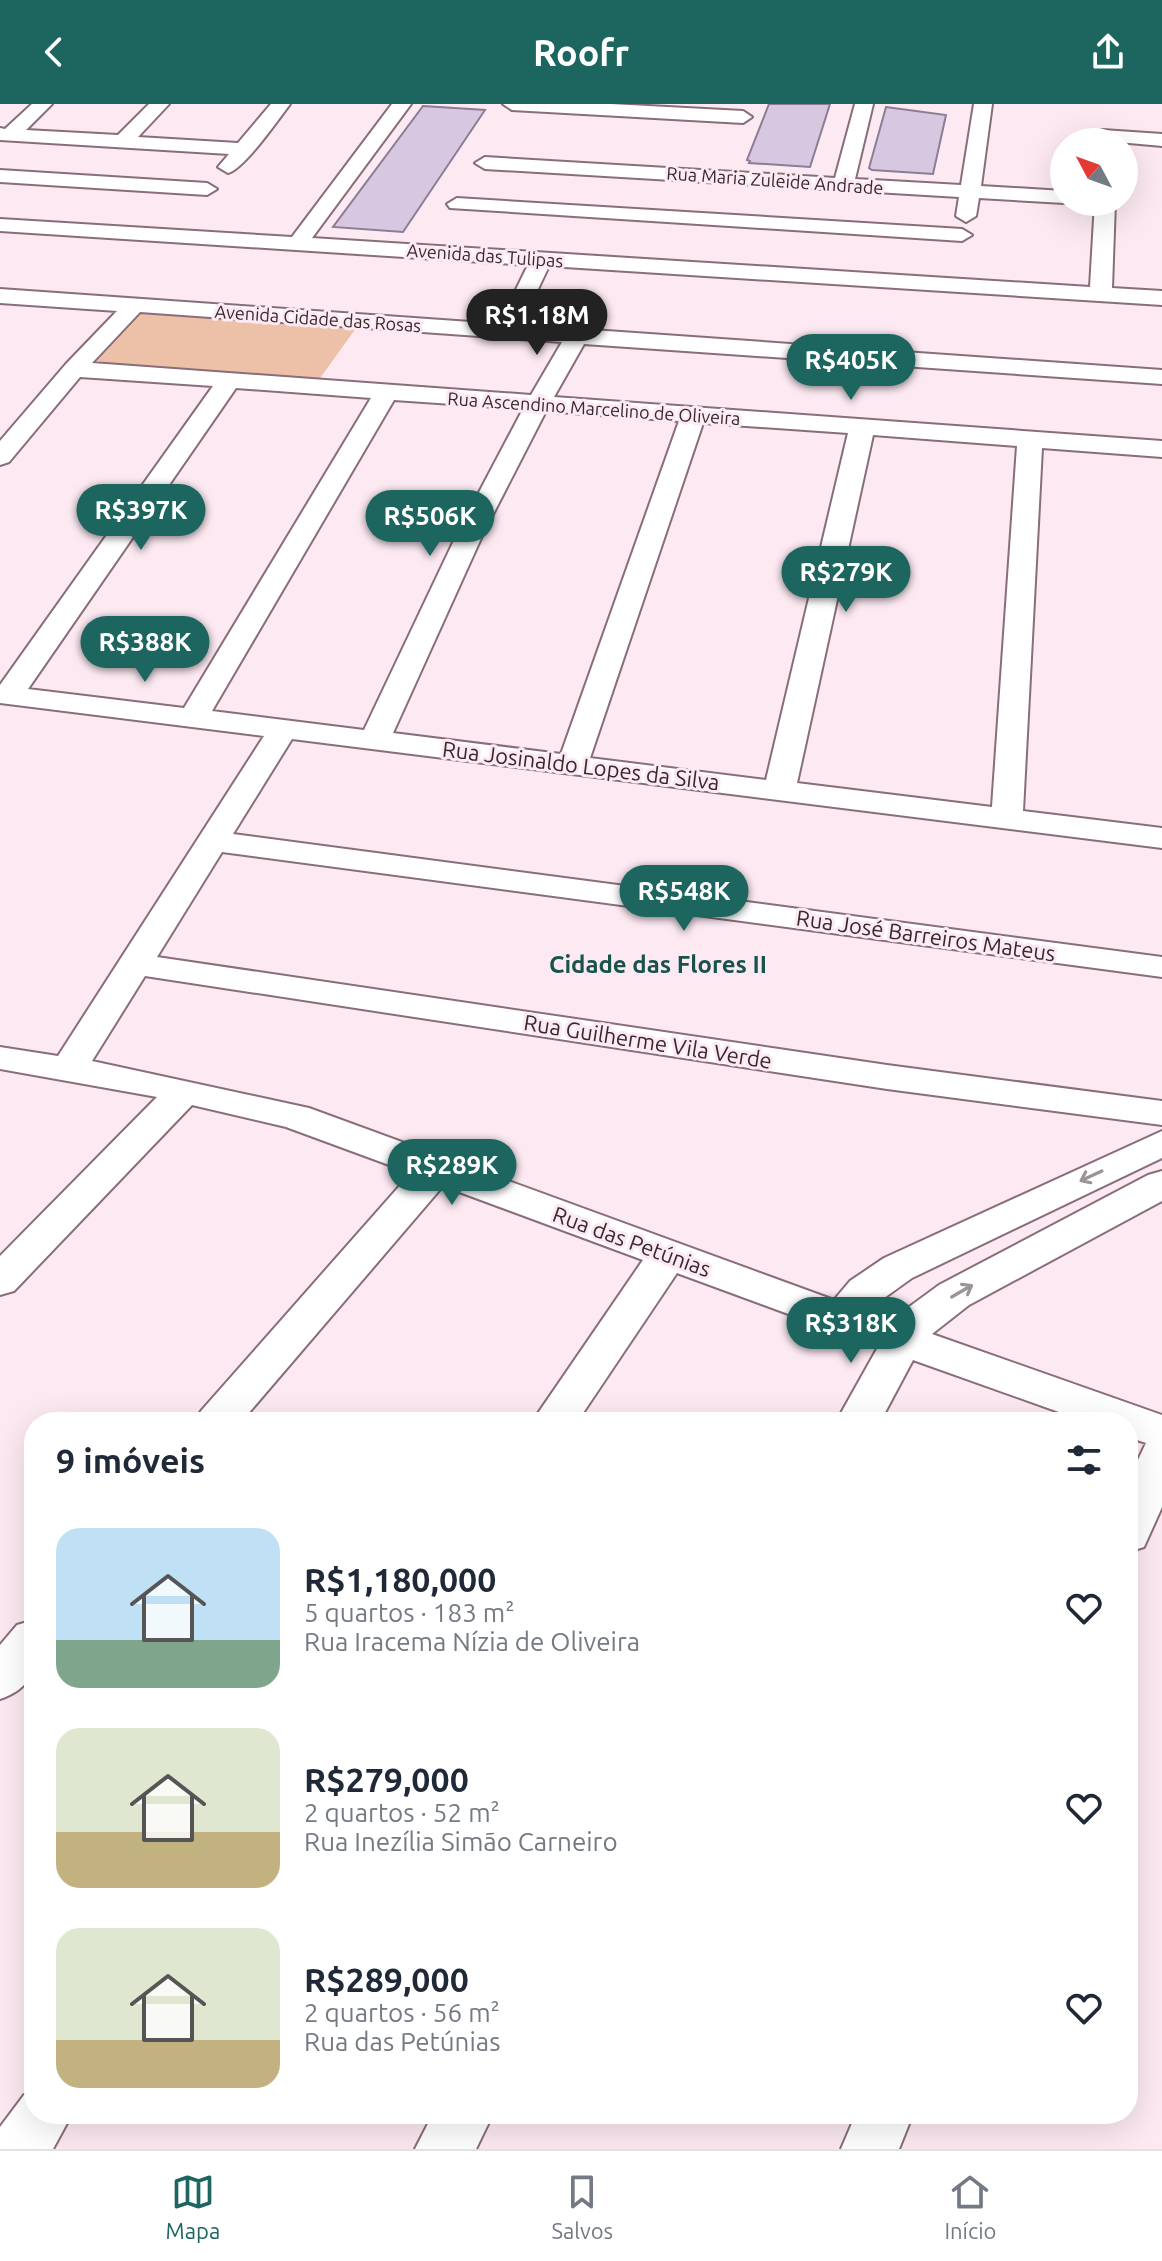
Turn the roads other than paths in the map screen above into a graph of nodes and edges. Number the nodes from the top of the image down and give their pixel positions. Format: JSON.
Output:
{"nodes":[{"id":1,"x":43,"y":104,"type":"edge"},
{"id":2,"x":160,"y":104,"type":"edge"},
{"id":3,"x":281,"y":104,"type":"edge"},
{"id":4,"x":402,"y":104,"type":"edge"},
{"id":5,"x":512,"y":104,"type":"edge"},
{"id":6,"x":864,"y":104,"type":"edge"},
{"id":7,"x":983,"y":104,"type":"edge"},
{"id":8,"x":522,"y":105,"type":"edge"},
{"id":9,"x":1105,"y":115,"type":"dead end"},
{"id":10,"x":743,"y":118,"type":"edge"},
{"id":11,"x":1104,"y":128,"type":"edge"},
{"id":12,"x":5,"y":134,"type":"edge"},
{"id":13,"x":1138,"y":140,"type":"edge"},
{"id":14,"x":1162,"y":140,"type":"edge"},
{"id":15,"x":123,"y":141,"type":"junction"},
{"id":16,"x":245,"y":149,"type":"junction"},
{"id":17,"x":485,"y":163,"type":"junction"},
{"id":18,"x":0,"y":176,"type":"edge"},
{"id":19,"x":844,"y":183,"type":"junction"},
{"id":20,"x":207,"y":189,"type":"junction"},
{"id":21,"x":970,"y":192,"type":"junction"},
{"id":22,"x":1050,"y":196,"type":"edge"},
{"id":23,"x":450,"y":215,"type":"junction"},
{"id":24,"x":1104,"y":216,"type":"edge"},
{"id":25,"x":0,"y":225,"type":"edge"},
{"id":26,"x":167,"y":234,"type":"junction"},
{"id":27,"x":962,"y":235,"type":"junction"},
{"id":28,"x":298,"y":243,"type":"junction"},
{"id":29,"x":427,"y":251,"type":"junction"},
{"id":30,"x":541,"y":259,"type":"junction"},
{"id":31,"x":0,"y":283,"type":"edge"},
{"id":32,"x":958,"y":286,"type":"junction"},
{"id":33,"x":1101,"y":295,"type":"junction"},
{"id":34,"x":0,"y":296,"type":"edge"},
{"id":35,"x":1162,"y":298,"type":"edge"},
{"id":36,"x":135,"y":305,"type":"junction"},
{"id":37,"x":511,"y":324,"type":"junction"},
{"id":38,"x":578,"y":335,"type":"junction"},
{"id":39,"x":1162,"y":363,"type":"edge"},
{"id":40,"x":74,"y":369,"type":"junction"},
{"id":41,"x":1162,"y":377,"type":"edge"},
{"id":42,"x":230,"y":380,"type":"junction"},
{"id":43,"x":386,"y":393,"type":"junction"},
{"id":44,"x":537,"y":403,"type":"junction"},
{"id":45,"x":694,"y":414,"type":"junction"},
{"id":46,"x":862,"y":427,"type":"junction"},
{"id":47,"x":1030,"y":441,"type":"junction"},
{"id":48,"x":1162,"y":449,"type":"edge"},
{"id":49,"x":0,"y":457,"type":"edge"},
{"id":50,"x":5,"y":694,"type":"edge"},
{"id":51,"x":194,"y":717,"type":"junction"},
{"id":52,"x":284,"y":728,"type":"junction"},
{"id":53,"x":375,"y":739,"type":"junction"},
{"id":54,"x":573,"y":763,"type":"junction"},
{"id":55,"x":780,"y":789,"type":"junction"},
{"id":56,"x":1007,"y":819,"type":"junction"},
{"id":57,"x":1162,"y":838,"type":"edge"},
{"id":58,"x":214,"y":841,"type":"junction"},
{"id":59,"x":136,"y":964,"type":"junction"},
{"id":60,"x":1162,"y":967,"type":"edge"},
{"id":61,"x":0,"y":1058,"type":"edge"},
{"id":62,"x":69,"y":1068,"type":"junction"},
{"id":63,"x":185,"y":1091,"type":"junction"},
{"id":64,"x":1162,"y":1113,"type":"edge"},
{"id":65,"x":1162,"y":1143,"type":"edge"},
{"id":66,"x":437,"y":1168,"type":"junction"},
{"id":67,"x":1162,"y":1184,"type":"edge"},
{"id":68,"x":668,"y":1255,"type":"junction"},
{"id":69,"x":0,"y":1281,"type":"edge"},
{"id":70,"x":841,"y":1318,"type":"junction"},
{"id":71,"x":903,"y":1340,"type":"junction"},
{"id":72,"x":225,"y":1412,"type":"edge"},
{"id":73,"x":561,"y":1412,"type":"edge"},
{"id":74,"x":863,"y":1412,"type":"edge"},
{"id":75,"x":1106,"y":1412,"type":"edge"},
{"id":76,"x":1138,"y":1423,"type":"edge"},
{"id":77,"x":1162,"y":1432,"type":"edge"},
{"id":78,"x":1162,"y":1454,"type":"edge"},
{"id":79,"x":1138,"y":1510,"type":"edge"},
{"id":80,"x":24,"y":1651,"type":"edge"},
{"id":81,"x":0,"y":1679,"type":"edge"},
{"id":82,"x":37,"y":2124,"type":"edge"},
{"id":83,"x":459,"y":2124,"type":"edge"},
{"id":84,"x":881,"y":2124,"type":"edge"},
{"id":85,"x":19,"y":2149,"type":"edge"},
{"id":86,"x":444,"y":2149,"type":"edge"},
{"id":87,"x":870,"y":2149,"type":"edge"}],
"edges":[{"from":1,"to":12,"type":"street"},
{"from":2,"to":15,"type":"street"},
{"from":3,"to":16,"type":"street"},
{"from":4,"to":28,"type":"street"},
{"from":5,"to":8,"type":"street"},
{"from":6,"to":19,"type":"street"},
{"from":7,"to":21,"type":"street"},
{"from":8,"to":10,"type":"street"},
{"from":8,"to":17,"type":"street"},
{"from":9,"to":11,"type":"street"},
{"from":12,"to":15,"type":"street"},
{"from":13,"to":14,"type":"street"},
{"from":15,"to":16,"type":"street"},
{"from":16,"to":20,"type":"street"},
{"from":17,"to":19,"type":"street","name":"Rua Maria Zuleide Andrade"},
{"from":17,"to":23,"type":"street"},
{"from":18,"to":20,"type":"street"},
{"from":19,"to":21,"type":"street","name":"Rua Maria Zuleide Andrade"},
{"from":20,"to":26,"type":"street"},
{"from":21,"to":22,"type":"street","name":"Rua Maria Zuleide Andrade"},
{"from":21,"to":27,"type":"street"},
{"from":23,"to":27,"type":"street"},
{"from":23,"to":29,"type":"street"},
{"from":24,"to":33,"type":"street"},
{"from":25,"to":26,"type":"street","name":"Avenida das Tulipas"},
{"from":26,"to":28,"type":"street","name":"Avenida das Tulipas"},
{"from":27,"to":32,"type":"street"},
{"from":28,"to":29,"type":"street","name":"Avenida das Tulipas"},
{"from":29,"to":30,"type":"street","name":"Avenida das Tulipas"},
{"from":30,"to":32,"type":"street","name":"Avenida das Tulipas"},
{"from":30,"to":37,"type":"street"},
{"from":31,"to":37,"type":"street","name":"Avenida Cidade das Rosas"},
{"from":32,"to":33,"type":"street","name":"Avenida das Tulipas"},
{"from":33,"to":35,"type":"street","name":"Avenida das Tulipas"},
{"from":34,"to":36,"type":"street","name":"Avenida Cidade das Rosas"},
{"from":36,"to":37,"type":"street","name":"Avenida Cidade das Rosas"},
{"from":36,"to":40,"type":"street"},
{"from":37,"to":38,"type":"street","name":"Avenida Cidade das Rosas"},
{"from":37,"to":39,"type":"street","name":"Avenida Cidade das Rosas"},
{"from":38,"to":41,"type":"street","name":"Avenida Cidade das Rosas"},
{"from":38,"to":44,"type":"street"},
{"from":40,"to":42,"type":"street","name":"Rua Ascendino Marcelino de Oliveira"},
{"from":40,"to":49,"type":"street"},
{"from":42,"to":43,"type":"street","name":"Rua Ascendino Marcelino de Oliveira"},
{"from":42,"to":50,"type":"street"},
{"from":43,"to":44,"type":"street","name":"Rua Ascendino Marcelino de Oliveira"},
{"from":43,"to":51,"type":"street"},
{"from":44,"to":45,"type":"street","name":"Rua Ascendino Marcelino de Oliveira"},
{"from":44,"to":53,"type":"street"},
{"from":45,"to":46,"type":"street","name":"Rua Ascendino Marcelino de Oliveira"},
{"from":45,"to":54,"type":"street"},
{"from":46,"to":47,"type":"street","name":"Rua Ascendino Marcelino de Oliveira"},
{"from":46,"to":55,"type":"street"},
{"from":47,"to":48,"type":"street","name":"Rua Ascendino Marcelino de Oliveira"},
{"from":47,"to":56,"type":"street"},
{"from":50,"to":51,"type":"street","name":"Rua Josinaldo Lopes da Silva"},
{"from":51,"to":52,"type":"street","name":"Rua Josinaldo Lopes da Silva"},
{"from":52,"to":53,"type":"street","name":"Rua Josinaldo Lopes da Silva"},
{"from":52,"to":58,"type":"street"},
{"from":53,"to":54,"type":"street","name":"Rua Josinaldo Lopes da Silva"},
{"from":54,"to":55,"type":"street","name":"Rua Josinaldo Lopes da Silva"},
{"from":55,"to":56,"type":"street","name":"Rua Josinaldo Lopes da Silva"},
{"from":56,"to":57,"type":"street","name":"Rua Josinaldo Lopes da Silva"},
{"from":58,"to":59,"type":"street"},
{"from":58,"to":60,"type":"street","name":"Rua José Barreiros Mateus"},
{"from":59,"to":62,"type":"street"},
{"from":59,"to":64,"type":"street","name":"Rua Guilherme Vila Verde"},
{"from":61,"to":62,"type":"street","name":"Rua das Petúnias"},
{"from":62,"to":63,"type":"street","name":"Rua das Petúnias"},
{"from":63,"to":66,"type":"street","name":"Rua das Petúnias"},
{"from":63,"to":69,"type":"street"},
{"from":65,"to":70,"type":"street","one_way":true},
{"from":66,"to":68,"type":"street","name":"Rua das Petúnias"},
{"from":66,"to":72,"type":"street"},
{"from":71,"to":67,"type":"street","one_way":true},
{"from":68,"to":70,"type":"street","name":"Rua das Petúnias"},
{"from":68,"to":73,"type":"street"},
{"from":70,"to":71,"type":"street","name":"Rua das Petúnias"},
{"from":71,"to":74,"type":"street"},
{"from":71,"to":75,"type":"street","name":"Rua das Petúnias"},
{"from":76,"to":77,"type":"street","name":"Rua das Petúnias"},
{"from":78,"to":79,"type":"street"},
{"from":80,"to":81,"type":"street"},
{"from":82,"to":85,"type":"street"},
{"from":83,"to":86,"type":"street"},
{"from":84,"to":87,"type":"street"}]}
